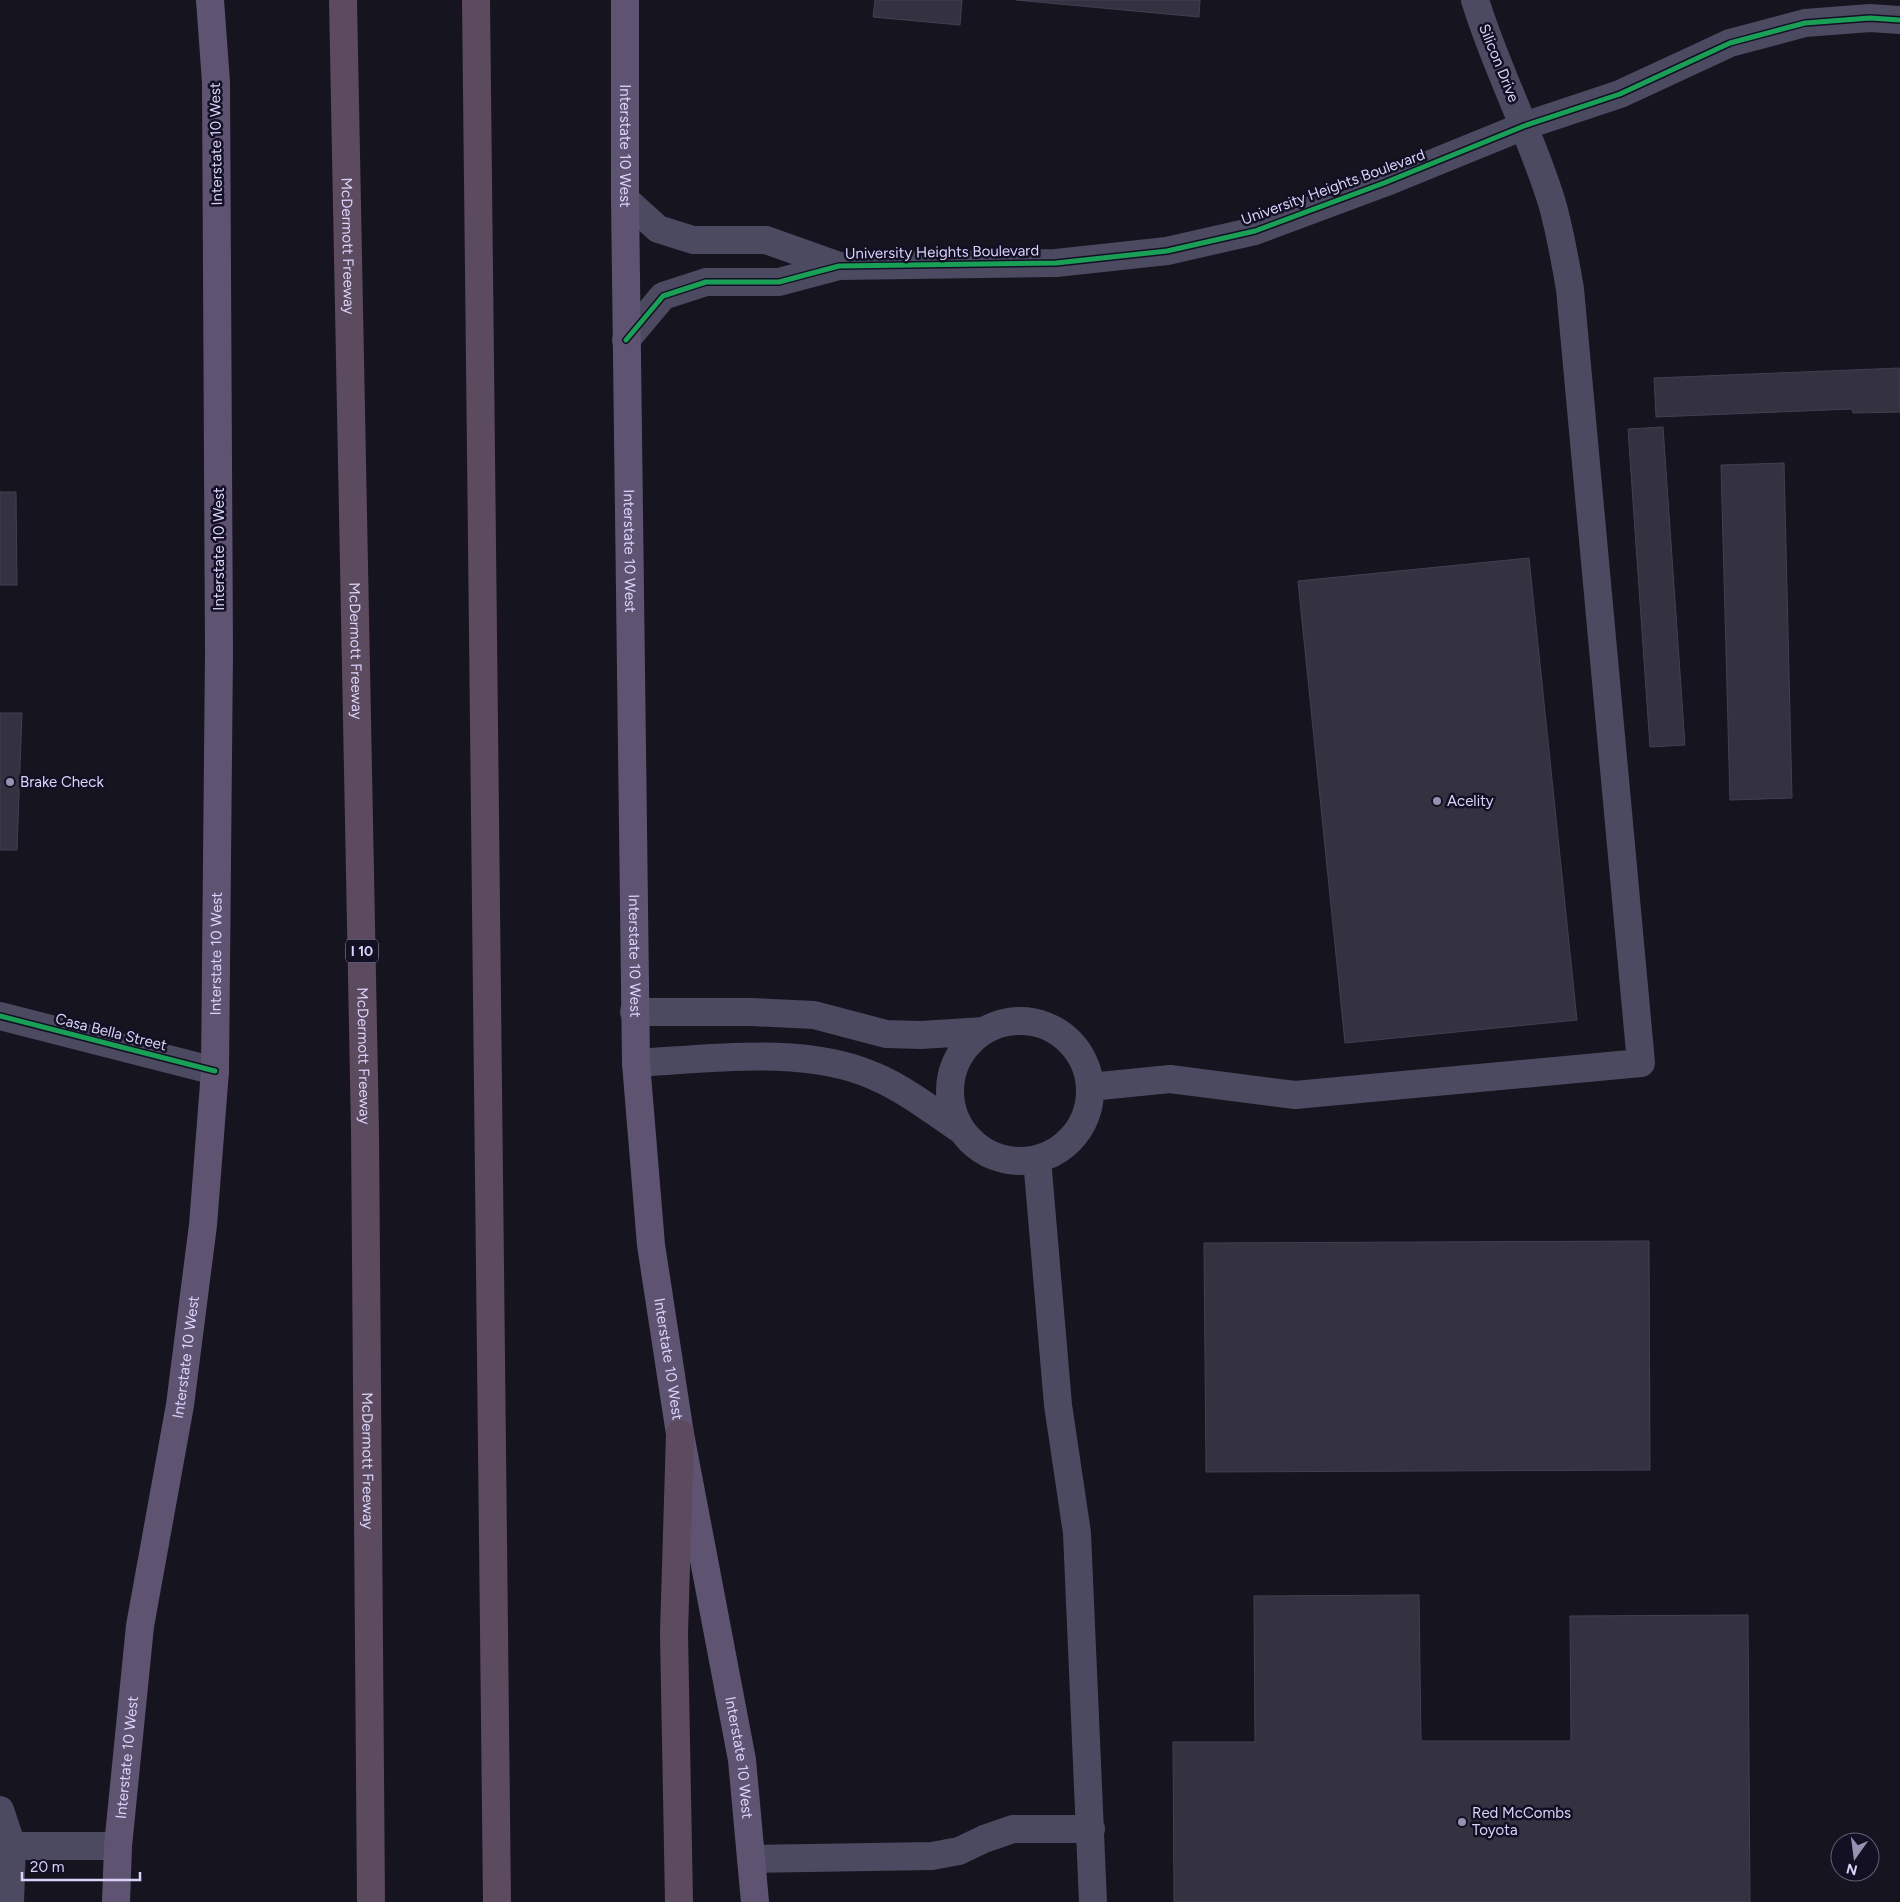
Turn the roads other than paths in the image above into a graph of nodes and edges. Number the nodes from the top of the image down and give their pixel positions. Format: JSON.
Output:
{"nodes":[{"id":1,"x":210,"y":0,"type":"edge"},
{"id":2,"x":344,"y":0,"type":"edge"},
{"id":3,"x":476,"y":0,"type":"edge"},
{"id":4,"x":625,"y":0,"type":"edge"},
{"id":5,"x":1475,"y":0,"type":"edge"},
{"id":6,"x":1900,"y":20,"type":"edge"},
{"id":7,"x":1524,"y":126,"type":"junction"},
{"id":8,"x":625,"y":199,"type":"junction"},
{"id":9,"x":839,"y":266,"type":"junction"},
{"id":10,"x":626,"y":340,"type":"junction"},
{"id":11,"x":634,"y":1012,"type":"junction"},
{"id":12,"x":0,"y":1016,"type":"edge"},
{"id":13,"x":984,"y":1031,"type":"junction"},
{"id":14,"x":636,"y":1063,"type":"junction"},
{"id":15,"x":215,"y":1072,"type":"junction"},
{"id":16,"x":1090,"y":1087,"type":"junction"},
{"id":17,"x":961,"y":1130,"type":"junction"},
{"id":18,"x":1037,"y":1160,"type":"junction"},
{"id":19,"x":680,"y":1434,"type":"junction"},
{"id":20,"x":0,"y":1810,"type":"edge"},
{"id":21,"x":1090,"y":1829,"type":"junction"},
{"id":22,"x":12,"y":1846,"type":"junction"},
{"id":23,"x":118,"y":1846,"type":"junction"},
{"id":24,"x":751,"y":1860,"type":"junction"},
{"id":25,"x":7,"y":1888,"type":"edge"},
{"id":26,"x":116,"y":1902,"type":"edge"},
{"id":27,"x":371,"y":1902,"type":"edge"},
{"id":28,"x":497,"y":1902,"type":"edge"},
{"id":29,"x":680,"y":1902,"type":"edge"},
{"id":30,"x":755,"y":1902,"type":"edge"},
{"id":31,"x":1093,"y":1902,"type":"edge"}],
"edges":[{"from":1,"to":15,"type":"main road","name":"Interstate 10 West"},
{"from":2,"to":27,"type":"highway","name":"McDermott Freeway","number":"I 10"},
{"from":3,"to":28,"type":"highway"},
{"from":4,"to":8,"type":"main road","name":"Interstate 10 West"},
{"from":5,"to":7,"type":"street","name":"Silicon Drive"},
{"from":6,"to":7,"type":"street","name":"University Heights Boulevard"},
{"from":7,"to":9,"type":"street","name":"University Heights Boulevard"},
{"from":7,"to":16,"type":"street","name":"Silicon Drive"},
{"from":8,"to":9,"type":"street","name":"University Heights Boulevard"},
{"from":8,"to":10,"type":"main road","name":"Interstate 10 West"},
{"from":9,"to":10,"type":"street","name":"University Heights Boulevard"},
{"from":10,"to":11,"type":"main road","name":"Interstate 10 West"},
{"from":11,"to":13,"type":"street"},
{"from":11,"to":14,"type":"main road","name":"Interstate 10 West"},
{"from":12,"to":15,"type":"street","name":"Casa Bella Street"},
{"from":13,"to":16,"type":"street"},
{"from":13,"to":17,"type":"street"},
{"from":14,"to":17,"type":"street"},
{"from":14,"to":19,"type":"main road","name":"Interstate 10 West"},
{"from":15,"to":23,"type":"main road","name":"Interstate 10 West"},
{"from":16,"to":18,"type":"street"},
{"from":17,"to":18,"type":"street"},
{"from":18,"to":21,"type":"street"},
{"from":19,"to":24,"type":"main road","name":"Interstate 10 West"},
{"from":19,"to":29,"type":"highway"},
{"from":20,"to":22,"type":"street"},
{"from":21,"to":24,"type":"street"},
{"from":21,"to":31,"type":"street"},
{"from":22,"to":23,"type":"street"},
{"from":22,"to":25,"type":"street"},
{"from":23,"to":26,"type":"main road","name":"Interstate 10 West"},
{"from":24,"to":30,"type":"main road","name":"Interstate 10 West"}]}
